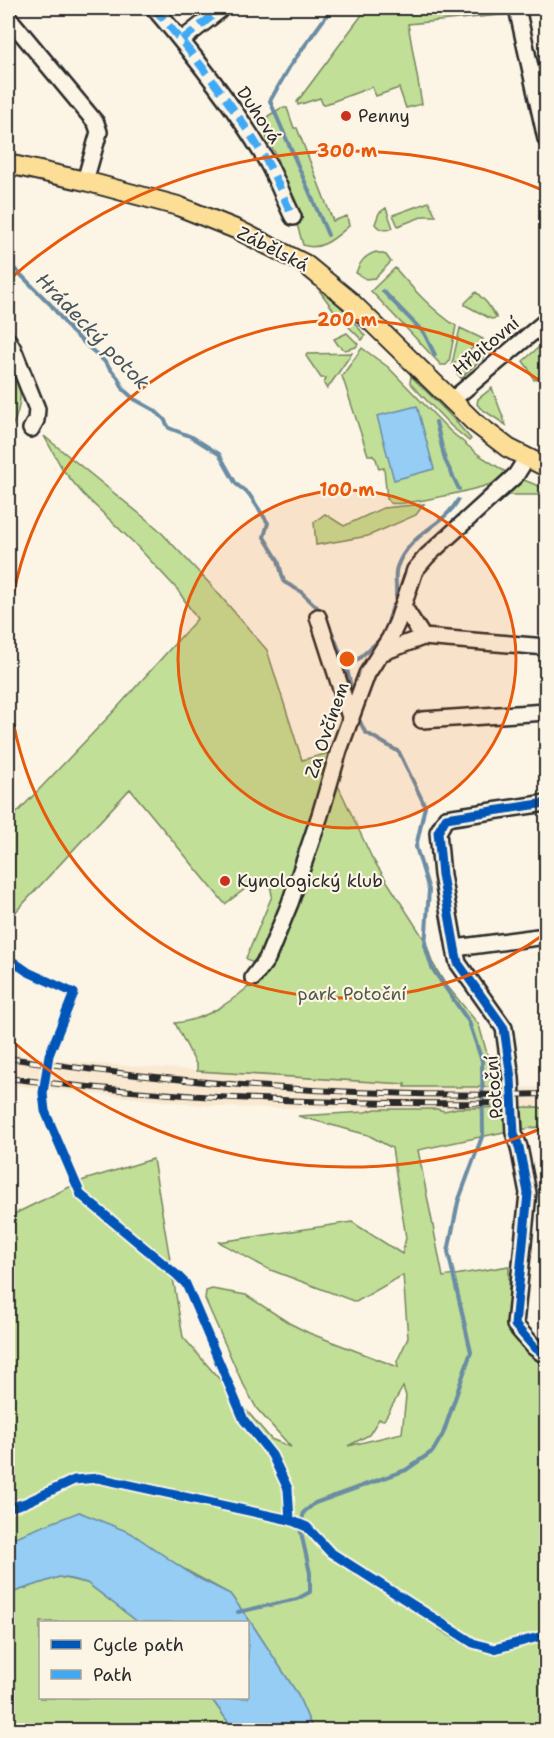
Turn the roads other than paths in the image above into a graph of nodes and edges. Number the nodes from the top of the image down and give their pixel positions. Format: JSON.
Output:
{"nodes":[{"id":1,"x":154,"y":8,"type":"edge"},
{"id":2,"x":517,"y":8,"type":"edge"},
{"id":3,"x":220,"y":10,"type":"dead end"},
{"id":4,"x":8,"y":17,"type":"edge"},
{"id":5,"x":182,"y":40,"type":"junction"},
{"id":6,"x":546,"y":139,"type":"edge"},
{"id":7,"x":8,"y":164,"type":"edge"},
{"id":8,"x":85,"y":181,"type":"junction"},
{"id":9,"x":293,"y":217,"type":"dead end"},
{"id":10,"x":546,"y":321,"type":"edge"},
{"id":11,"x":8,"y":340,"type":"edge"},
{"id":12,"x":451,"y":401,"type":"junction"},
{"id":13,"x":31,"y":429,"type":"dead end"},
{"id":14,"x":526,"y":459,"type":"junction"},
{"id":15,"x":546,"y":467,"type":"edge"},
{"id":16,"x":403,"y":606,"type":"junction"},
{"id":17,"x":318,"y":616,"type":"dead end"},
{"id":18,"x":423,"y":637,"type":"junction"},
{"id":19,"x":546,"y":647,"type":"edge"},
{"id":20,"x":381,"y":653,"type":"junction"},
{"id":21,"x":354,"y":712,"type":"junction"},
{"id":22,"x":546,"y":712,"type":"edge"},
{"id":23,"x":422,"y":720,"type":"dead end"},
{"id":24,"x":546,"y":802,"type":"edge"},
{"id":25,"x":546,"y":936,"type":"edge"},
{"id":26,"x":455,"y":948,"type":"junction"},
{"id":27,"x":253,"y":978,"type":"dead end"},
{"id":28,"x":546,"y":1356,"type":"edge"}],
"edges":[{"from":1,"to":5,"type":"street","name":"Duhová"},
{"from":2,"to":6,"type":"street"},
{"from":3,"to":5,"type":"street"},
{"from":4,"to":8,"type":"street"},
{"from":5,"to":9,"type":"street","name":"Duhová"},
{"from":7,"to":8,"type":"main road","name":"Zábělská"},
{"from":8,"to":12,"type":"main road","name":"Zábělská"},
{"from":10,"to":12,"type":"street","name":"Hřbitovní"},
{"from":11,"to":13,"type":"street"},
{"from":12,"to":14,"type":"main road","name":"Zábělská"},
{"from":14,"to":15,"type":"main road","name":"Zábělská"},
{"from":14,"to":16,"type":"street","name":"Za Ovčínem"},
{"from":16,"to":18,"type":"street"},
{"from":16,"to":20,"type":"street","name":"Za Ovčínem"},
{"from":17,"to":21,"type":"street"},
{"from":18,"to":19,"type":"street"},
{"from":18,"to":20,"type":"street"},
{"from":20,"to":21,"type":"street","name":"Za Ovčínem"},
{"from":21,"to":27,"type":"street","name":"Za Ovčínem"},
{"from":22,"to":23,"type":"street"},
{"from":24,"to":26,"type":"street","name":"Potoční"},
{"from":25,"to":26,"type":"street"},
{"from":26,"to":28,"type":"street","name":"Potoční"}]}
